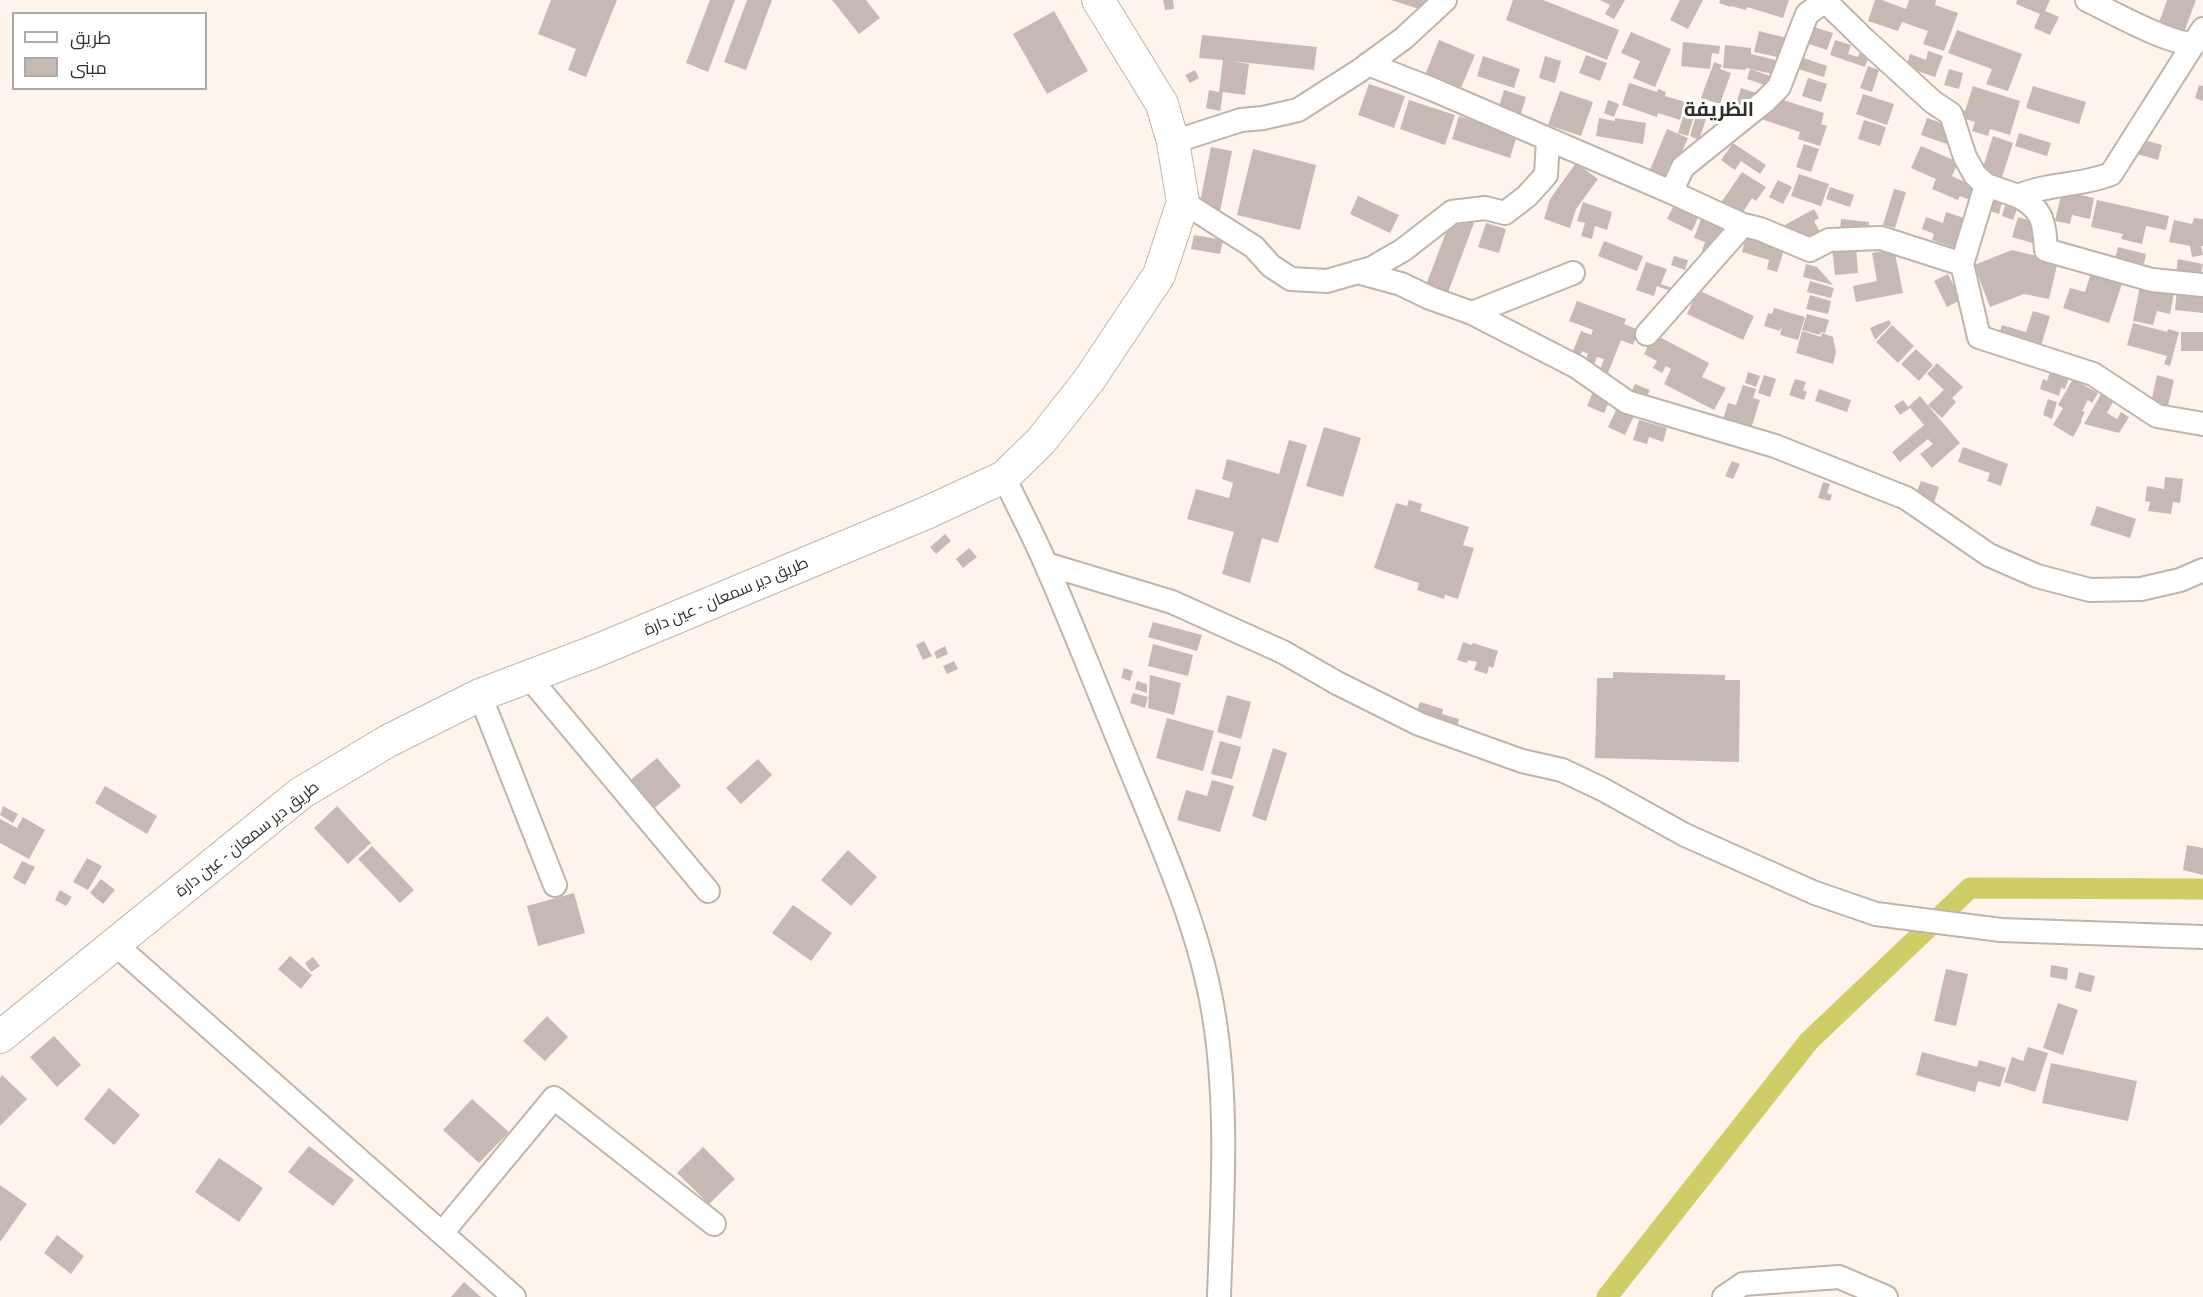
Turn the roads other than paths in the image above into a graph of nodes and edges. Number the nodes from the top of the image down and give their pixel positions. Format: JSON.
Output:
{"nodes":[{"id":1,"x":1098,"y":0,"type":"edge"},
{"id":2,"x":1445,"y":0,"type":"edge"},
{"id":3,"x":1825,"y":0,"type":"edge"},
{"id":4,"x":2087,"y":0,"type":"edge"},
{"id":5,"x":2200,"y":37,"type":"edge"},
{"id":6,"x":1368,"y":64,"type":"junction"},
{"id":7,"x":1548,"y":140,"type":"junction"},
{"id":8,"x":1173,"y":142,"type":"junction"},
{"id":9,"x":1986,"y":185,"type":"junction"},
{"id":10,"x":1671,"y":192,"type":"junction"},
{"id":11,"x":2018,"y":196,"type":"junction"},
{"id":12,"x":1183,"y":202,"type":"junction"},
{"id":13,"x":1743,"y":225,"type":"junction"},
{"id":14,"x":1962,"y":264,"type":"junction"},
{"id":15,"x":1357,"y":272,"type":"junction"},
{"id":16,"x":1573,"y":273,"type":"dead end"},
{"id":17,"x":2203,"y":285,"type":"edge"},
{"id":18,"x":1472,"y":313,"type":"junction"},
{"id":19,"x":1647,"y":333,"type":"dead end"},
{"id":20,"x":2203,"y":424,"type":"edge"},
{"id":21,"x":1004,"y":477,"type":"junction"},
{"id":22,"x":1046,"y":564,"type":"junction"},
{"id":23,"x":2203,"y":570,"type":"edge"},
{"id":24,"x":528,"y":676,"type":"junction"},
{"id":25,"x":480,"y":694,"type":"junction"},
{"id":26,"x":555,"y":885,"type":"dead end"},
{"id":27,"x":708,"y":891,"type":"dead end"},
{"id":28,"x":2203,"y":937,"type":"edge"},
{"id":29,"x":115,"y":944,"type":"junction"},
{"id":30,"x":0,"y":1037,"type":"edge"},
{"id":31,"x":714,"y":1224,"type":"dead end"},
{"id":32,"x":442,"y":1233,"type":"junction"},
{"id":33,"x":514,"y":1297,"type":"edge"},
{"id":34,"x":1219,"y":1297,"type":"edge"},
{"id":35,"x":1724,"y":1297,"type":"edge"},
{"id":36,"x":1886,"y":1297,"type":"edge"}],
"edges":[{"from":1,"to":8,"type":"main road","name":"طريق دير سمعان - عين دارة"},
{"from":2,"to":6,"type":"street"},
{"from":3,"to":9,"type":"street"},
{"from":3,"to":10,"type":"street"},
{"from":4,"to":5,"type":"street"},
{"from":5,"to":11,"type":"street"},
{"from":6,"to":7,"type":"street"},
{"from":6,"to":8,"type":"street"},
{"from":7,"to":10,"type":"street"},
{"from":7,"to":15,"type":"street"},
{"from":8,"to":12,"type":"main road","name":"طريق دير سمعان - عين دارة"},
{"from":9,"to":11,"type":"street"},
{"from":9,"to":14,"type":"street"},
{"from":10,"to":13,"type":"street"},
{"from":11,"to":17,"type":"street"},
{"from":12,"to":15,"type":"street"},
{"from":12,"to":21,"type":"main road","name":"طريق دير سمعان - عين دارة"},
{"from":13,"to":14,"type":"street"},
{"from":13,"to":19,"type":"street"},
{"from":14,"to":20,"type":"street"},
{"from":15,"to":18,"type":"street"},
{"from":16,"to":18,"type":"street"},
{"from":18,"to":23,"type":"street"},
{"from":21,"to":22,"type":"street"},
{"from":21,"to":24,"type":"main road","name":"طريق دير سمعان - عين دارة"},
{"from":22,"to":28,"type":"street"},
{"from":22,"to":34,"type":"street"},
{"from":24,"to":25,"type":"main road","name":"طريق دير سمعان - عين دارة"},
{"from":24,"to":27,"type":"street"},
{"from":25,"to":26,"type":"street"},
{"from":25,"to":29,"type":"main road","name":"طريق دير سمعان - عين دارة"},
{"from":29,"to":30,"type":"main road","name":"طريق دير سمعان - عين دارة"},
{"from":29,"to":32,"type":"street"},
{"from":31,"to":32,"type":"street"},
{"from":32,"to":33,"type":"street"},
{"from":35,"to":36,"type":"street"}]}
